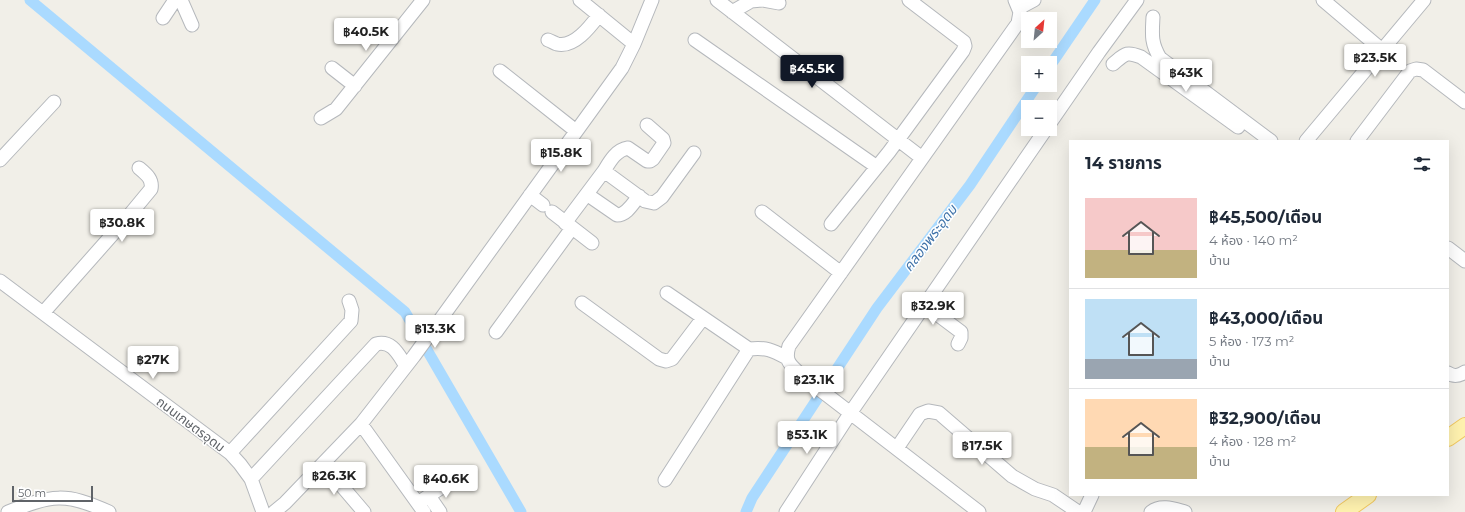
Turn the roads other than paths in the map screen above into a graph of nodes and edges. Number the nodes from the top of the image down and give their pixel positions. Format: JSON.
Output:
{"nodes":[{"id":1,"x":423,"y":0,"type":"edge"},
{"id":2,"x":580,"y":0,"type":"edge"},
{"id":3,"x":652,"y":0,"type":"edge"},
{"id":4,"x":762,"y":0,"type":"edge"},
{"id":5,"x":909,"y":0,"type":"edge"},
{"id":6,"x":1034,"y":0,"type":"edge"},
{"id":7,"x":1137,"y":0,"type":"edge"},
{"id":8,"x":1324,"y":0,"type":"edge"},
{"id":9,"x":1424,"y":0,"type":"edge"},
{"id":10,"x":174,"y":1,"type":"edge"},
{"id":11,"x":719,"y":1,"type":"edge"},
{"id":12,"x":779,"y":3,"type":"dead end"},
{"id":13,"x":1017,"y":4,"type":"edge"},
{"id":14,"x":732,"y":12,"type":"junction"},
{"id":15,"x":599,"y":15,"type":"junction"},
{"id":16,"x":1153,"y":17,"type":"dead end"},
{"id":17,"x":163,"y":18,"type":"dead end"},
{"id":18,"x":192,"y":26,"type":"dead end"},
{"id":19,"x":548,"y":40,"type":"dead end"},
{"id":20,"x":695,"y":40,"type":"dead end"},
{"id":21,"x":634,"y":44,"type":"junction"},
{"id":22,"x":1382,"y":50,"type":"junction"},
{"id":23,"x":1113,"y":64,"type":"dead end"},
{"id":24,"x":332,"y":68,"type":"dead end"},
{"id":25,"x":500,"y":71,"type":"dead end"},
{"id":26,"x":355,"y":86,"type":"junction"},
{"id":27,"x":54,"y":102,"type":"dead end"},
{"id":28,"x":1465,"y":102,"type":"edge"},
{"id":29,"x":1057,"y":114,"type":"edge"},
{"id":30,"x":321,"y":118,"type":"dead end"},
{"id":31,"x":647,"y":125,"type":"dead end"},
{"id":32,"x":576,"y":131,"type":"junction"},
{"id":33,"x":1041,"y":136,"type":"edge"},
{"id":34,"x":898,"y":139,"type":"junction"},
{"id":35,"x":1256,"y":140,"type":"edge"},
{"id":36,"x":1271,"y":140,"type":"edge"},
{"id":37,"x":1307,"y":140,"type":"edge"},
{"id":38,"x":1358,"y":140,"type":"edge"},
{"id":39,"x":694,"y":153,"type":"dead end"},
{"id":40,"x":922,"y":158,"type":"junction"},
{"id":41,"x":0,"y":160,"type":"edge"},
{"id":42,"x":877,"y":167,"type":"junction"},
{"id":43,"x":139,"y":168,"type":"dead end"},
{"id":44,"x":604,"y":171,"type":"junction"},
{"id":45,"x":530,"y":195,"type":"junction"},
{"id":46,"x":588,"y":195,"type":"junction"},
{"id":47,"x":639,"y":196,"type":"junction"},
{"id":48,"x":762,"y":212,"type":"dead end"},
{"id":49,"x":831,"y":224,"type":"dead end"},
{"id":50,"x":569,"y":225,"type":"junction"},
{"id":51,"x":592,"y":243,"type":"dead end"},
{"id":52,"x":1449,"y":249,"type":"edge"},
{"id":53,"x":1465,"y":261,"type":"edge"},
{"id":54,"x":841,"y":272,"type":"junction"},
{"id":55,"x":0,"y":281,"type":"edge"},
{"id":56,"x":667,"y":293,"type":"dead end"},
{"id":57,"x":349,"y":301,"type":"dead end"},
{"id":58,"x":582,"y":304,"type":"dead end"},
{"id":59,"x":925,"y":305,"type":"junction"},
{"id":60,"x":43,"y":313,"type":"junction"},
{"id":61,"x":703,"y":318,"type":"junction"},
{"id":62,"x":496,"y":332,"type":"dead end"},
{"id":63,"x":958,"y":344,"type":"dead end"},
{"id":64,"x":749,"y":349,"type":"junction"},
{"id":65,"x":787,"y":358,"type":"junction"},
{"id":66,"x":410,"y":361,"type":"junction"},
{"id":67,"x":1465,"y":372,"type":"edge"},
{"id":68,"x":1449,"y":374,"type":"edge"},
{"id":69,"x":846,"y":408,"type":"junction"},
{"id":70,"x":361,"y":424,"type":"junction"},
{"id":71,"x":1465,"y":426,"type":"edge"},
{"id":72,"x":1449,"y":437,"type":"edge"},
{"id":73,"x":897,"y":448,"type":"junction"},
{"id":74,"x":230,"y":453,"type":"junction"},
{"id":75,"x":323,"y":464,"type":"junction"},
{"id":76,"x":460,"y":475,"type":"dead end"},
{"id":77,"x":251,"y":479,"type":"junction"},
{"id":78,"x":665,"y":480,"type":"dead end"},
{"id":79,"x":1092,"y":496,"type":"edge"},
{"id":80,"x":1366,"y":496,"type":"edge"},
{"id":81,"x":424,"y":504,"type":"edge"},
{"id":82,"x":1345,"y":510,"type":"edge"},
{"id":83,"x":8,"y":512,"type":"edge"},
{"id":84,"x":109,"y":512,"type":"edge"},
{"id":85,"x":264,"y":512,"type":"edge"},
{"id":86,"x":274,"y":512,"type":"edge"},
{"id":87,"x":364,"y":512,"type":"edge"},
{"id":88,"x":440,"y":512,"type":"edge"},
{"id":89,"x":786,"y":512,"type":"edge"},
{"id":90,"x":979,"y":512,"type":"edge"},
{"id":91,"x":1078,"y":512,"type":"edge"},
{"id":92,"x":1084,"y":512,"type":"edge"},
{"id":93,"x":1151,"y":512,"type":"edge"},
{"id":94,"x":1185,"y":512,"type":"edge"}],
"edges":[{"from":1,"to":26,"type":"street"},
{"from":2,"to":15,"type":"street"},
{"from":3,"to":21,"type":"street"},
{"from":4,"to":12,"type":"street"},
{"from":4,"to":14,"type":"street"},
{"from":5,"to":34,"type":"street"},
{"from":6,"to":13,"type":"street"},
{"from":7,"to":29,"type":"street"},
{"from":8,"to":22,"type":"street"},
{"from":9,"to":22,"type":"street"},
{"from":10,"to":17,"type":"street"},
{"from":10,"to":18,"type":"street"},
{"from":11,"to":14,"type":"street"},
{"from":13,"to":40,"type":"street"},
{"from":14,"to":34,"type":"street"},
{"from":15,"to":19,"type":"street"},
{"from":15,"to":21,"type":"street"},
{"from":16,"to":36,"type":"street"},
{"from":20,"to":42,"type":"street"},
{"from":21,"to":32,"type":"street"},
{"from":22,"to":37,"type":"street"},
{"from":23,"to":35,"type":"street"},
{"from":24,"to":26,"type":"street"},
{"from":25,"to":32,"type":"street"},
{"from":26,"to":30,"type":"street"},
{"from":27,"to":41,"type":"street"},
{"from":28,"to":38,"type":"street"},
{"from":31,"to":44,"type":"street"},
{"from":32,"to":45,"type":"street"},
{"from":33,"to":59,"type":"street"},
{"from":34,"to":40,"type":"street"},
{"from":34,"to":42,"type":"street"},
{"from":39,"to":47,"type":"street"},
{"from":40,"to":54,"type":"street"},
{"from":42,"to":49,"type":"street"},
{"from":43,"to":60,"type":"street"},
{"from":44,"to":46,"type":"street"},
{"from":44,"to":47,"type":"street"},
{"from":45,"to":50,"type":"street"},
{"from":45,"to":66,"type":"street"},
{"from":46,"to":47,"type":"street"},
{"from":46,"to":50,"type":"street"},
{"from":48,"to":54,"type":"street"},
{"from":50,"to":51,"type":"street"},
{"from":50,"to":62,"type":"street"},
{"from":52,"to":53,"type":"street"},
{"from":54,"to":65,"type":"street"},
{"from":55,"to":60,"type":"street","name":"ถนนเกษตรอุดม"},
{"from":56,"to":61,"type":"street"},
{"from":57,"to":74,"type":"street"},
{"from":58,"to":61,"type":"street"},
{"from":59,"to":63,"type":"street"},
{"from":59,"to":69,"type":"street"},
{"from":60,"to":74,"type":"street","name":"ถนนเกษตรอุดม"},
{"from":61,"to":64,"type":"street"},
{"from":64,"to":65,"type":"street"},
{"from":64,"to":78,"type":"street"},
{"from":65,"to":69,"type":"street"},
{"from":66,"to":70,"type":"street"},
{"from":66,"to":77,"type":"street"},
{"from":67,"to":68,"type":"street"},
{"from":69,"to":73,"type":"street"},
{"from":69,"to":89,"type":"street"},
{"from":70,"to":75,"type":"street"},
{"from":70,"to":81,"type":"street"},
{"from":71,"to":72,"type":"main road"},
{"from":73,"to":90,"type":"street"},
{"from":73,"to":91,"type":"street"},
{"from":74,"to":77,"type":"street","name":"ถนนเกษตรอุดม"},
{"from":75,"to":86,"type":"street"},
{"from":75,"to":87,"type":"street"},
{"from":76,"to":81,"type":"street"},
{"from":77,"to":85,"type":"street","name":"ถนนเกษตรอุดม"},
{"from":79,"to":92,"type":"street"},
{"from":80,"to":82,"type":"main road"},
{"from":81,"to":88,"type":"street"},
{"from":83,"to":84,"type":"street"},
{"from":93,"to":94,"type":"street"}]}
